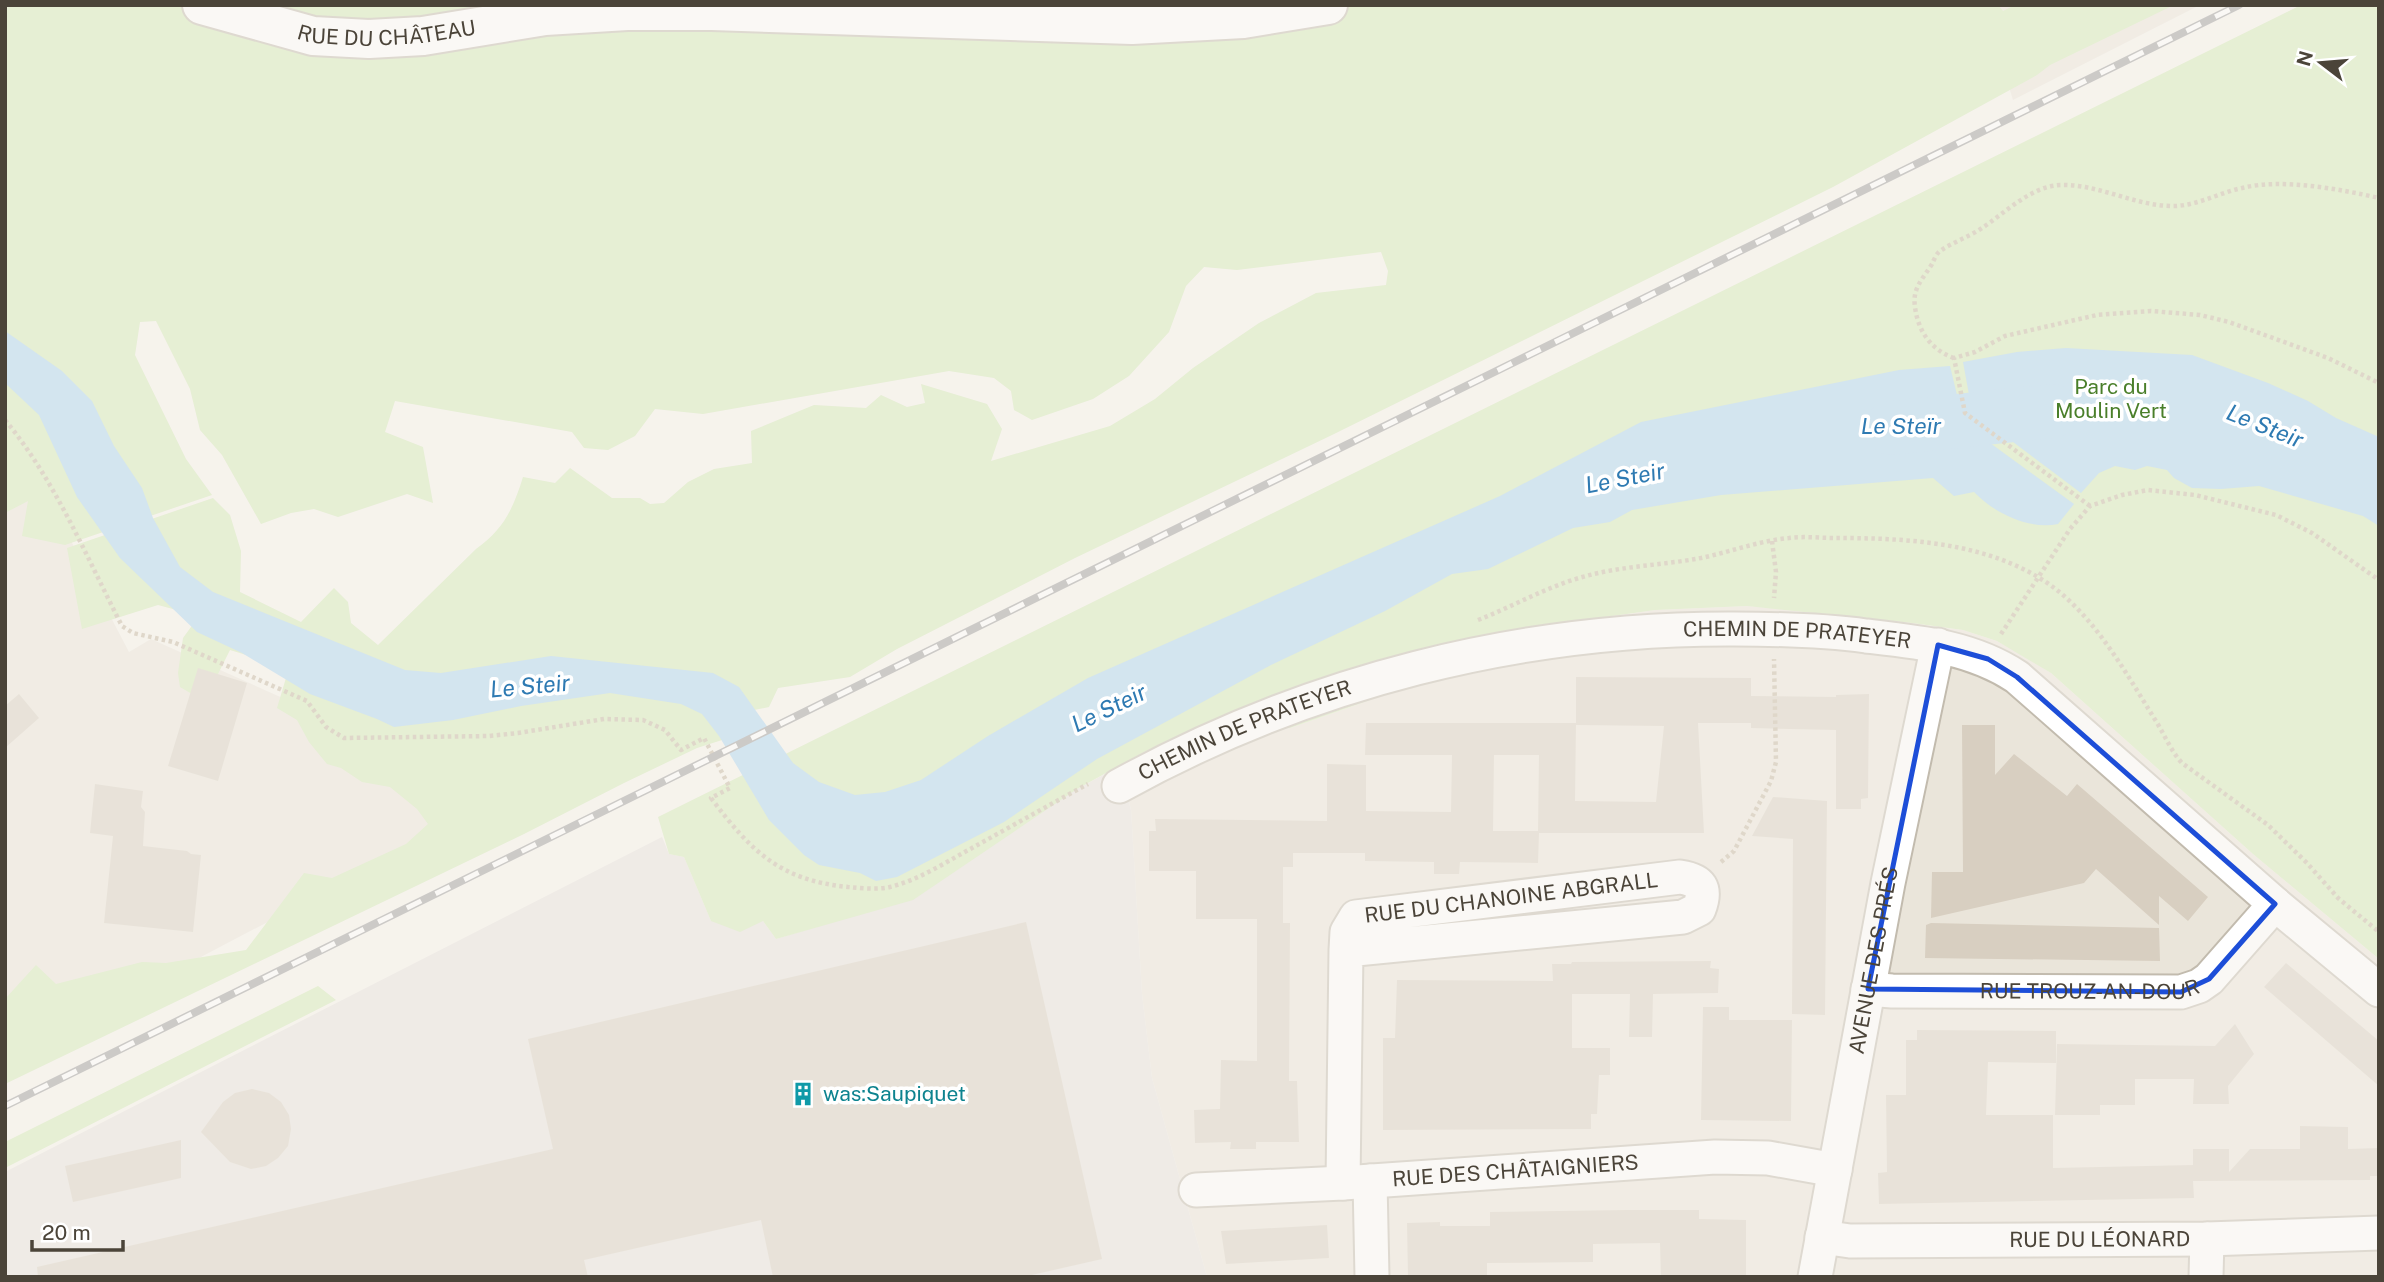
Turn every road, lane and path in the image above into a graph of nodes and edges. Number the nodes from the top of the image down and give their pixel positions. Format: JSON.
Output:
{"nodes":[{"id":1,"x":202,"y":5,"type":"edge"},
{"id":2,"x":1328,"y":5,"type":"edge"},
{"id":3,"x":2379,"y":198,"type":"edge"},
{"id":4,"x":1954,"y":358,"type":"junction"},
{"id":5,"x":2379,"y":383,"type":"edge"},
{"id":6,"x":6,"y":423,"type":"edge"},
{"id":7,"x":2090,"y":506,"type":"junction"},
{"id":8,"x":1772,"y":541,"type":"dead end"},
{"id":9,"x":2038,"y":577,"type":"junction"},
{"id":10,"x":2379,"y":580,"type":"edge"},
{"id":11,"x":1774,"y":629,"type":"junction"},
{"id":12,"x":1938,"y":645,"type":"junction"},
{"id":13,"x":1988,"y":659,"type":"junction"},
{"id":14,"x":1119,"y":786,"type":"dead end"},
{"id":15,"x":711,"y":798,"type":"dead end"},
{"id":16,"x":1701,"y":887,"type":"joint"},
{"id":17,"x":2275,"y":904,"type":"junction"},
{"id":18,"x":2379,"y":932,"type":"edge"},
{"id":19,"x":1868,"y":989,"type":"junction"},
{"id":20,"x":2379,"y":990,"type":"edge"},
{"id":21,"x":1835,"y":1170,"type":"junction"},
{"id":22,"x":1356,"y":1182,"type":"junction"},
{"id":23,"x":1196,"y":1190,"type":"dead end"},
{"id":24,"x":2379,"y":1233,"type":"edge"},
{"id":25,"x":1822,"y":1237,"type":"junction"},
{"id":26,"x":2207,"y":1239,"type":"junction"},
{"id":27,"x":1372,"y":1277,"type":"edge"},
{"id":28,"x":1815,"y":1277,"type":"edge"},
{"id":29,"x":2206,"y":1277,"type":"edge"}],
"edges":[{"from":1,"to":2,"type":"street","name":"RUE DU CHÂTEAU"},
{"from":3,"to":4,"type":"path"},
{"from":4,"to":5,"type":"path"},
{"from":4,"to":7,"type":"path"},
{"from":6,"to":15,"type":"path"},
{"from":7,"to":9,"type":"path"},
{"from":7,"to":10,"type":"path"},
{"from":8,"to":11,"type":"path"},
{"from":9,"to":13,"type":"path"},
{"from":9,"to":18,"type":"path"},
{"from":11,"to":12,"type":"street","name":"CHEMIN DE PRATEYER"},
{"from":11,"to":14,"type":"street","name":"CHEMIN DE PRATEYER"},
{"from":11,"to":16,"type":"path"},
{"from":12,"to":13,"type":"street","name":"CHEMIN DE PRATEYER"},
{"from":12,"to":19,"type":"street","name":"AVENUE DES PRÉS"},
{"from":13,"to":17,"type":"street","name":"CHEMIN DE PRATEYER"},
{"from":16,"to":22,"type":"street","name":"RUE DU CHANOINE ABGRALL"},
{"from":17,"to":19,"type":"street","name":"RUE TROUZ-AN-DOUR"},
{"from":17,"to":20,"type":"street","name":"CHEMIN DE PRATEYER"},
{"from":19,"to":21,"type":"street","name":"AVENUE DES PRÉS"},
{"from":21,"to":22,"type":"street","name":"RUE DES CHÂTAIGNIERS"},
{"from":21,"to":25,"type":"street","name":"AVENUE DES PRÉS"},
{"from":22,"to":23,"type":"street","name":"RUE DES CHÂTAIGNIERS"},
{"from":22,"to":27,"type":"street","name":"RUE DU CHANOINE ABGRALL"},
{"from":24,"to":26,"type":"street","name":"RUE DU LÉONARD"},
{"from":25,"to":26,"type":"street","name":"RUE DU LÉONARD"},
{"from":25,"to":28,"type":"street","name":"AVENUE DES PRÉS"},
{"from":26,"to":29,"type":"street"}]}
